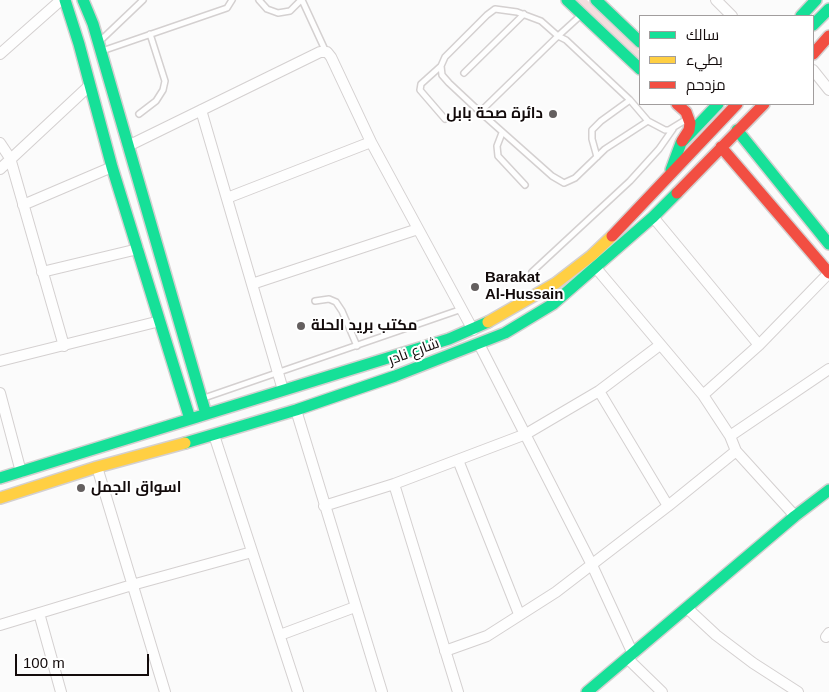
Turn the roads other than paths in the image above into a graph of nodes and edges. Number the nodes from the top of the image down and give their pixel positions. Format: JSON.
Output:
{"nodes":[{"id":1,"x":63,"y":0,"type":"edge"},
{"id":2,"x":83,"y":0,"type":"edge"},
{"id":3,"x":143,"y":0,"type":"edge"},
{"id":4,"x":232,"y":0,"type":"edge"},
{"id":5,"x":259,"y":0,"type":"edge"},
{"id":6,"x":302,"y":0,"type":"edge"},
{"id":7,"x":567,"y":0,"type":"edge"},
{"id":8,"x":596,"y":0,"type":"edge"},
{"id":9,"x":716,"y":0,"type":"edge"},
{"id":10,"x":816,"y":0,"type":"edge"},
{"id":11,"x":829,"y":9,"type":"edge"},
{"id":12,"x":524,"y":14,"type":"junction"},
{"id":13,"x":582,"y":14,"type":"junction"},
{"id":14,"x":731,"y":15,"type":"edge"},
{"id":15,"x":802,"y":15,"type":"edge"},
{"id":16,"x":814,"y":24,"type":"edge"},
{"id":17,"x":150,"y":34,"type":"junction"},
{"id":18,"x":558,"y":36,"type":"junction"},
{"id":19,"x":829,"y":36,"type":"edge"},
{"id":20,"x":639,"y":41,"type":"edge"},
{"id":21,"x":99,"y":47,"type":"junction"},
{"id":22,"x":327,"y":52,"type":"junction"},
{"id":23,"x":814,"y":53,"type":"edge"},
{"id":24,"x":0,"y":54,"type":"edge"},
{"id":25,"x":441,"y":66,"type":"junction"},
{"id":26,"x":639,"y":68,"type":"edge"},
{"id":27,"x":814,"y":71,"type":"edge"},
{"id":28,"x":464,"y":73,"type":"dead end"},
{"id":29,"x":89,"y":86,"type":"junction"},
{"id":30,"x":829,"y":90,"type":"edge"},
{"id":31,"x":630,"y":100,"type":"junction"},
{"id":32,"x":679,"y":105,"type":"edge"},
{"id":33,"x":717,"y":105,"type":"edge"},
{"id":34,"x":736,"y":105,"type":"edge"},
{"id":35,"x":763,"y":105,"type":"edge"},
{"id":36,"x":201,"y":110,"type":"junction"},
{"id":37,"x":480,"y":112,"type":"junction"},
{"id":38,"x":139,"y":114,"type":"dead end"},
{"id":39,"x":119,"y":115,"type":"junction"},
{"id":40,"x":98,"y":117,"type":"junction"},
{"id":41,"x":689,"y":117,"type":"junction"},
{"id":42,"x":444,"y":119,"type":"dead end"},
{"id":43,"x":648,"y":121,"type":"junction"},
{"id":44,"x":674,"y":129,"type":"junction"},
{"id":45,"x":738,"y":130,"type":"junction"},
{"id":46,"x":502,"y":133,"type":"junction"},
{"id":47,"x":105,"y":140,"type":"junction"},
{"id":48,"x":127,"y":141,"type":"junction"},
{"id":49,"x":371,"y":142,"type":"junction"},
{"id":50,"x":0,"y":143,"type":"edge"},
{"id":51,"x":681,"y":143,"type":"junction"},
{"id":52,"x":721,"y":147,"type":"junction"},
{"id":53,"x":597,"y":157,"type":"junction"},
{"id":54,"x":10,"y":158,"type":"junction"},
{"id":55,"x":112,"y":167,"type":"junction"},
{"id":56,"x":0,"y":169,"type":"edge"},
{"id":57,"x":662,"y":183,"type":"junction"},
{"id":58,"x":525,"y":185,"type":"dead end"},
{"id":59,"x":227,"y":198,"type":"junction"},
{"id":60,"x":23,"y":205,"type":"junction"},
{"id":61,"x":653,"y":217,"type":"junction"},
{"id":62,"x":418,"y":229,"type":"junction"},
{"id":63,"x":829,"y":244,"type":"edge"},
{"id":64,"x":138,"y":249,"type":"junction"},
{"id":65,"x":596,"y":268,"type":"junction"},
{"id":66,"x":42,"y":272,"type":"junction"},
{"id":67,"x":532,"y":272,"type":"dead end"},
{"id":68,"x":829,"y":273,"type":"edge"},
{"id":69,"x":252,"y":284,"type":"junction"},
{"id":70,"x":315,"y":301,"type":"dead end"},
{"id":71,"x":462,"y":309,"type":"junction"},
{"id":72,"x":160,"y":322,"type":"junction"},
{"id":73,"x":473,"y":330,"type":"junction"},
{"id":74,"x":479,"y":344,"type":"junction"},
{"id":75,"x":660,"y":345,"type":"junction"},
{"id":76,"x":759,"y":345,"type":"junction"},
{"id":77,"x":64,"y":346,"type":"junction"},
{"id":78,"x":357,"y":346,"type":"junction"},
{"id":79,"x":390,"y":357,"type":"junction"},
{"id":80,"x":0,"y":361,"type":"edge"},
{"id":81,"x":357,"y":367,"type":"junction"},
{"id":82,"x":829,"y":369,"type":"edge"},
{"id":83,"x":278,"y":372,"type":"junction"},
{"id":84,"x":395,"y":376,"type":"junction"},
{"id":85,"x":363,"y":386,"type":"junction"},
{"id":86,"x":283,"y":390,"type":"junction"},
{"id":87,"x":599,"y":391,"type":"junction"},
{"id":88,"x":0,"y":393,"type":"edge"},
{"id":89,"x":703,"y":395,"type":"junction"},
{"id":90,"x":201,"y":397,"type":"junction"},
{"id":91,"x":184,"y":398,"type":"junction"},
{"id":92,"x":296,"y":410,"type":"junction"},
{"id":93,"x":206,"y":414,"type":"junction"},
{"id":94,"x":190,"y":419,"type":"junction"},
{"id":95,"x":526,"y":434,"type":"junction"},
{"id":96,"x":214,"y":435,"type":"junction"},
{"id":97,"x":730,"y":436,"type":"junction"},
{"id":98,"x":736,"y":451,"type":"junction"},
{"id":99,"x":458,"y":460,"type":"junction"},
{"id":100,"x":97,"y":468,"type":"junction"},
{"id":101,"x":21,"y":472,"type":"junction"},
{"id":102,"x":0,"y":478,"type":"edge"},
{"id":103,"x":394,"y":484,"type":"junction"},
{"id":104,"x":829,"y":490,"type":"edge"},
{"id":105,"x":0,"y":498,"type":"edge"},
{"id":106,"x":324,"y":506,"type":"junction"},
{"id":107,"x":668,"y":506,"type":"junction"},
{"id":108,"x":795,"y":516,"type":"junction"},
{"id":109,"x":252,"y":552,"type":"junction"},
{"id":110,"x":592,"y":566,"type":"junction"},
{"id":111,"x":132,"y":585,"type":"junction"},
{"id":112,"x":355,"y":607,"type":"junction"},
{"id":113,"x":687,"y":608,"type":"junction"},
{"id":114,"x":39,"y":613,"type":"junction"},
{"id":115,"x":519,"y":614,"type":"junction"},
{"id":116,"x":0,"y":625,"type":"edge"},
{"id":117,"x":280,"y":635,"type":"junction"},
{"id":118,"x":445,"y":650,"type":"junction"},
{"id":119,"x":630,"y":656,"type":"junction"},
{"id":120,"x":61,"y":692,"type":"edge"},
{"id":121,"x":165,"y":692,"type":"edge"},
{"id":122,"x":298,"y":692,"type":"edge"},
{"id":123,"x":382,"y":692,"type":"edge"},
{"id":124,"x":458,"y":692,"type":"edge"},
{"id":125,"x":587,"y":692,"type":"edge"},
{"id":126,"x":662,"y":692,"type":"edge"},
{"id":127,"x":798,"y":692,"type":"edge"}],
"edges":[{"from":1,"to":24,"type":"street"},
{"from":1,"to":29,"type":"main road"},
{"from":2,"to":21,"type":"main road"},
{"from":3,"to":21,"type":"lane"},
{"from":4,"to":17,"type":"lane"},
{"from":5,"to":6,"type":"lane"},
{"from":6,"to":22,"type":"lane"},
{"from":7,"to":13,"type":"main road"},
{"from":8,"to":20,"type":"main road"},
{"from":9,"to":14,"type":"street"},
{"from":10,"to":15,"type":"main road"},
{"from":11,"to":16,"type":"main road"},
{"from":12,"to":18,"type":"lane"},
{"from":12,"to":25,"type":"lane"},
{"from":12,"to":28,"type":"lane"},
{"from":13,"to":18,"type":"lane"},
{"from":13,"to":26,"type":"main road"},
{"from":17,"to":21,"type":"lane"},
{"from":17,"to":38,"type":"lane"},
{"from":18,"to":31,"type":"lane"},
{"from":18,"to":37,"type":"lane"},
{"from":19,"to":23,"type":"main road"},
{"from":21,"to":39,"type":"main road"},
{"from":22,"to":36,"type":"street"},
{"from":22,"to":49,"type":"street"},
{"from":25,"to":37,"type":"lane"},
{"from":25,"to":42,"type":"lane"},
{"from":27,"to":30,"type":"street"},
{"from":29,"to":40,"type":"main road"},
{"from":29,"to":54,"type":"street"},
{"from":31,"to":43,"type":"lane"},
{"from":31,"to":53,"type":"lane"},
{"from":32,"to":41,"type":"main road"},
{"from":33,"to":51,"type":"main road"},
{"from":34,"to":57,"type":"main road","name":"شارع نادر"},
{"from":35,"to":45,"type":"main road","name":"شارع نادر"},
{"from":36,"to":48,"type":"street"},
{"from":36,"to":59,"type":"street"},
{"from":37,"to":46,"type":"lane"},
{"from":39,"to":40,"type":"main road"},
{"from":39,"to":48,"type":"main road"},
{"from":40,"to":47,"type":"main road"},
{"from":41,"to":44,"type":"lane"},
{"from":41,"to":51,"type":"main road"},
{"from":43,"to":44,"type":"lane"},
{"from":43,"to":53,"type":"lane"},
{"from":44,"to":67,"type":"lane"},
{"from":45,"to":52,"type":"main road","name":"شارع نادر"},
{"from":45,"to":63,"type":"main road"},
{"from":46,"to":53,"type":"lane"},
{"from":46,"to":58,"type":"lane"},
{"from":47,"to":48,"type":"main road"},
{"from":47,"to":55,"type":"main road"},
{"from":48,"to":90,"type":"main road"},
{"from":49,"to":59,"type":"street"},
{"from":49,"to":62,"type":"street"},
{"from":50,"to":54,"type":"street"},
{"from":51,"to":57,"type":"main road"},
{"from":52,"to":61,"type":"main road","name":"شارع نادر"},
{"from":52,"to":68,"type":"main road"},
{"from":54,"to":56,"type":"street"},
{"from":54,"to":60,"type":"street"},
{"from":55,"to":60,"type":"street"},
{"from":55,"to":64,"type":"main road"},
{"from":57,"to":73,"type":"main road","name":"شارع نادر"},
{"from":59,"to":69,"type":"street"},
{"from":60,"to":66,"type":"street"},
{"from":61,"to":65,"type":"main road","name":"شارع نادر"},
{"from":61,"to":76,"type":"street"},
{"from":62,"to":69,"type":"street"},
{"from":62,"to":71,"type":"street"},
{"from":64,"to":66,"type":"street"},
{"from":64,"to":72,"type":"main road"},
{"from":65,"to":74,"type":"main road","name":"شارع نادر"},
{"from":65,"to":75,"type":"street"},
{"from":66,"to":77,"type":"street"},
{"from":68,"to":76,"type":"street"},
{"from":69,"to":83,"type":"street"},
{"from":70,"to":78,"type":"lane"},
{"from":71,"to":73,"type":"street"},
{"from":71,"to":78,"type":"lane"},
{"from":72,"to":77,"type":"street"},
{"from":72,"to":91,"type":"main road"},
{"from":73,"to":79,"type":"main road","name":"شارع نادر"},
{"from":74,"to":84,"type":"main road","name":"شارع نادر"},
{"from":74,"to":95,"type":"street"},
{"from":75,"to":87,"type":"street"},
{"from":75,"to":89,"type":"street"},
{"from":76,"to":89,"type":"street"},
{"from":77,"to":80,"type":"street"},
{"from":78,"to":83,"type":"lane"},
{"from":79,"to":81,"type":"main road","name":"شارع نادر"},
{"from":79,"to":84,"type":"main road"},
{"from":81,"to":85,"type":"main road"},
{"from":81,"to":86,"type":"main road","name":"شارع نادر"},
{"from":82,"to":97,"type":"street"},
{"from":83,"to":86,"type":"street"},
{"from":83,"to":90,"type":"lane"},
{"from":84,"to":85,"type":"main road","name":"شارع نادر"},
{"from":85,"to":92,"type":"main road","name":"شارع نادر"},
{"from":86,"to":93,"type":"main road","name":"شارع نادر"},
{"from":87,"to":95,"type":"street"},
{"from":87,"to":107,"type":"street"},
{"from":88,"to":101,"type":"street"},
{"from":89,"to":97,"type":"street"},
{"from":90,"to":91,"type":"main road"},
{"from":90,"to":93,"type":"main road"},
{"from":91,"to":94,"type":"main road"},
{"from":92,"to":96,"type":"main road","name":"شارع نادر"},
{"from":92,"to":106,"type":"street"},
{"from":93,"to":94,"type":"main road","name":"شارع نادر"},
{"from":94,"to":101,"type":"main road","name":"شارع نادر"},
{"from":95,"to":99,"type":"street"},
{"from":95,"to":110,"type":"street"},
{"from":96,"to":100,"type":"main road","name":"شارع نادر"},
{"from":96,"to":109,"type":"street"},
{"from":97,"to":98,"type":"street"},
{"from":98,"to":107,"type":"street"},
{"from":98,"to":108,"type":"street"},
{"from":99,"to":103,"type":"street"},
{"from":99,"to":115,"type":"street"},
{"from":100,"to":105,"type":"main road","name":"شارع نادر"},
{"from":100,"to":111,"type":"street"},
{"from":101,"to":102,"type":"main road","name":"شارع نادر"},
{"from":103,"to":106,"type":"street"},
{"from":103,"to":118,"type":"street"},
{"from":104,"to":108,"type":"main road"},
{"from":106,"to":112,"type":"street"},
{"from":107,"to":110,"type":"street"},
{"from":108,"to":113,"type":"main road"},
{"from":109,"to":111,"type":"street"},
{"from":109,"to":117,"type":"street"},
{"from":110,"to":115,"type":"street"},
{"from":110,"to":119,"type":"street"},
{"from":111,"to":114,"type":"street"},
{"from":111,"to":121,"type":"street"},
{"from":112,"to":117,"type":"street"},
{"from":112,"to":123,"type":"street"},
{"from":113,"to":119,"type":"main road"},
{"from":113,"to":127,"type":"street"},
{"from":114,"to":116,"type":"street"},
{"from":114,"to":120,"type":"street"},
{"from":115,"to":118,"type":"street"},
{"from":117,"to":122,"type":"street"},
{"from":118,"to":124,"type":"street"},
{"from":119,"to":125,"type":"main road"},
{"from":119,"to":126,"type":"street"}]}
